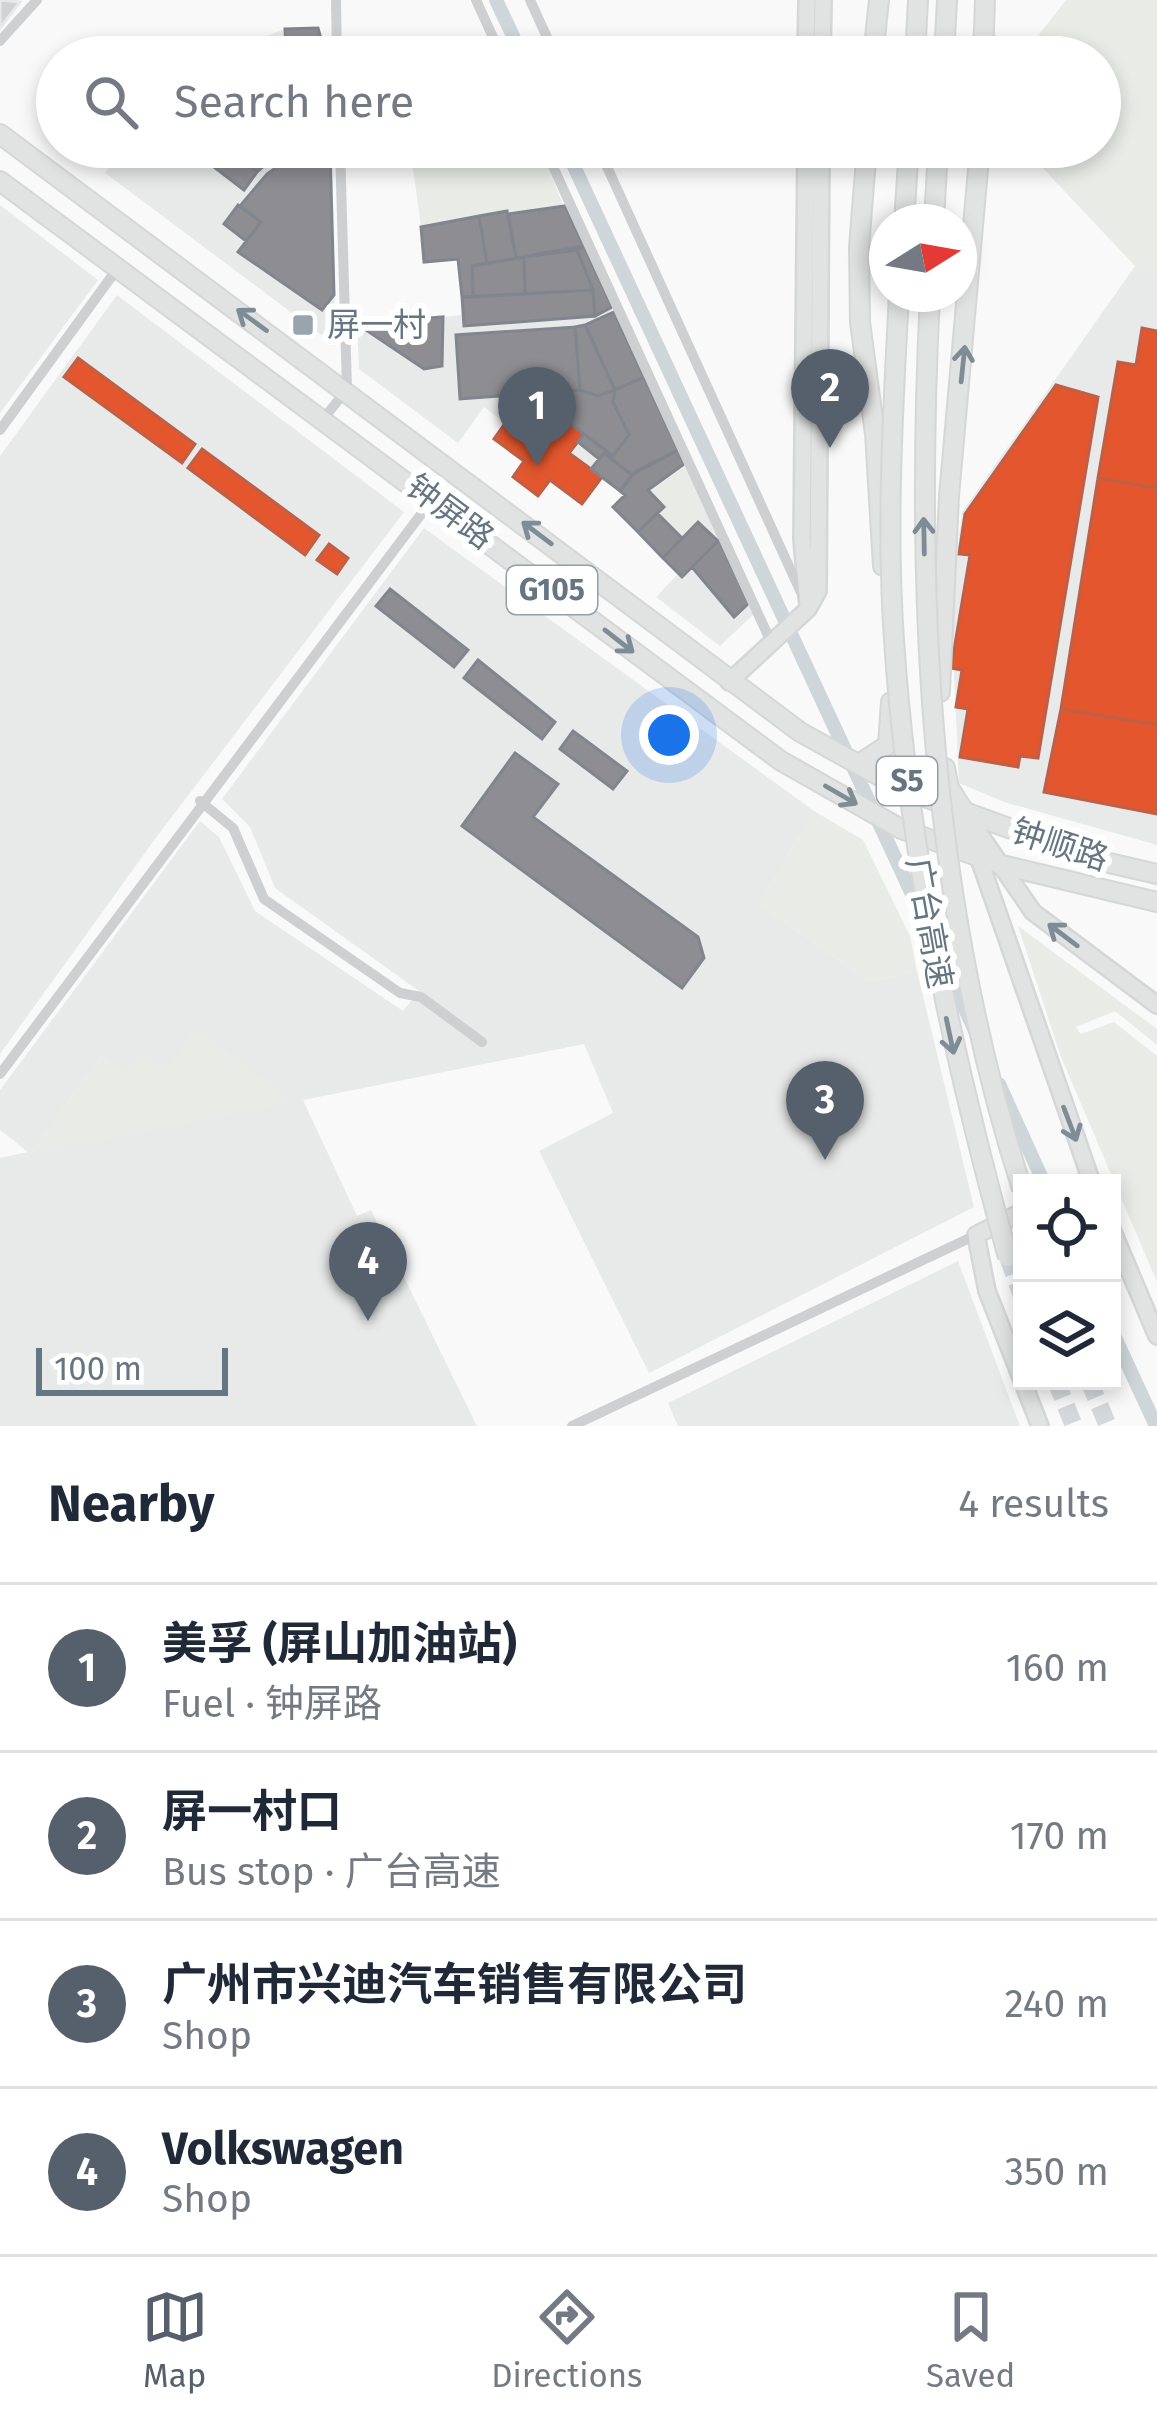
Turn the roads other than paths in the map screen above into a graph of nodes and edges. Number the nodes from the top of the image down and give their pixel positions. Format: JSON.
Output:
{"nodes":[{"id":1,"x":37,"y":0,"type":"edge"},
{"id":2,"x":336,"y":0,"type":"edge"},
{"id":3,"x":476,"y":0,"type":"edge"},
{"id":4,"x":530,"y":0,"type":"edge"},
{"id":5,"x":807,"y":0,"type":"edge"},
{"id":6,"x":823,"y":0,"type":"edge"},
{"id":7,"x":879,"y":0,"type":"edge"},
{"id":8,"x":918,"y":0,"type":"edge"},
{"id":9,"x":947,"y":0,"type":"edge"},
{"id":10,"x":985,"y":0,"type":"edge"},
{"id":11,"x":337,"y":36,"type":"edge"},
{"id":12,"x":492,"y":36,"type":"edge"},
{"id":13,"x":546,"y":36,"type":"edge"},
{"id":14,"x":806,"y":36,"type":"edge"},
{"id":15,"x":822,"y":36,"type":"edge"},
{"id":16,"x":875,"y":36,"type":"edge"},
{"id":17,"x":915,"y":36,"type":"edge"},
{"id":18,"x":945,"y":36,"type":"edge"},
{"id":19,"x":984,"y":36,"type":"edge"},
{"id":20,"x":0,"y":41,"type":"edge"},
{"id":21,"x":0,"y":134,"type":"edge"},
{"id":22,"x":36,"y":161,"type":"edge"},
{"id":23,"x":46,"y":168,"type":"edge"},
{"id":24,"x":341,"y":168,"type":"edge"},
{"id":25,"x":554,"y":168,"type":"edge"},
{"id":26,"x":608,"y":168,"type":"edge"},
{"id":27,"x":806,"y":168,"type":"edge"},
{"id":28,"x":821,"y":168,"type":"edge"},
{"id":29,"x":865,"y":168,"type":"edge"},
{"id":30,"x":907,"y":168,"type":"edge"},
{"id":31,"x":937,"y":168,"type":"edge"},
{"id":32,"x":979,"y":168,"type":"edge"},
{"id":33,"x":0,"y":181,"type":"edge"},
{"id":34,"x":905,"y":204,"type":"edge"},
{"id":35,"x":935,"y":204,"type":"edge"},
{"id":36,"x":117,"y":269,"type":"junction"},
{"id":37,"x":898,"y":312,"type":"edge"},
{"id":38,"x":929,"y":312,"type":"edge"},
{"id":39,"x":346,"y":389,"type":"junction"},
{"id":40,"x":325,"y":417,"type":"junction"},
{"id":41,"x":0,"y":430,"type":"edge"},
{"id":42,"x":433,"y":499,"type":"junction"},
{"id":43,"x":808,"y":609,"type":"junction"},
{"id":44,"x":776,"y":637,"type":"junction"},
{"id":45,"x":729,"y":682,"type":"junction"},
{"id":46,"x":859,"y":764,"type":"junction"},
{"id":47,"x":200,"y":801,"type":"junction"},
{"id":48,"x":964,"y":811,"type":"junction"},
{"id":49,"x":946,"y":845,"type":"junction"},
{"id":50,"x":974,"y":855,"type":"junction"},
{"id":51,"x":1002,"y":865,"type":"junction"},
{"id":52,"x":1157,"y":874,"type":"edge"},
{"id":53,"x":1157,"y":902,"type":"edge"},
{"id":54,"x":1157,"y":1004,"type":"edge"},
{"id":55,"x":482,"y":1042,"type":"dead end"},
{"id":56,"x":0,"y":1074,"type":"edge"},
{"id":57,"x":1018,"y":1174,"type":"edge"},
{"id":58,"x":1085,"y":1174,"type":"edge"},
{"id":59,"x":1013,"y":1216,"type":"edge"},
{"id":60,"x":976,"y":1235,"type":"junction"},
{"id":61,"x":1121,"y":1251,"type":"edge"},
{"id":62,"x":1008,"y":1257,"type":"tunnel mouth"},
{"id":63,"x":1157,"y":1336,"type":"edge"},
{"id":64,"x":572,"y":1426,"type":"edge"},
{"id":65,"x":1040,"y":1426,"type":"edge"}],
"edges":[{"from":1,"to":20,"type":"street"},
{"from":2,"to":11,"type":"street"},
{"from":3,"to":12,"type":"street"},
{"from":4,"to":13,"type":"street"},
{"from":5,"to":14,"type":"street"},
{"from":6,"to":15,"type":"street"},
{"from":7,"to":16,"type":"highway"},
{"from":8,"to":17,"type":"highway"},
{"from":9,"to":18,"type":"highway"},
{"from":10,"to":19,"type":"highway"},
{"from":22,"to":21,"type":"highway","name":"钟屏路","number":"G105","one_way":true},
{"from":39,"to":23,"type":"highway","name":"钟屏路","number":"G105","one_way":true},
{"from":24,"to":39,"type":"street"},
{"from":25,"to":44,"type":"street"},
{"from":26,"to":43,"type":"street"},
{"from":27,"to":43,"type":"street"},
{"from":28,"to":43,"type":"street"},
{"from":29,"to":46,"type":"highway"},
{"from":30,"to":34,"type":"highway"},
{"from":31,"to":35,"type":"highway"},
{"from":48,"to":32,"type":"highway","one_way":true},
{"from":33,"to":36,"type":"highway","name":"钟屏路","number":"G105"},
{"from":36,"to":40,"type":"highway","name":"钟屏路","number":"G105"},
{"from":36,"to":41,"type":"street"},
{"from":37,"to":62,"type":"highway","name":"广台高速","number":"S5","one_way":true,"bridge":true},
{"from":57,"to":38,"type":"highway","name":"广台高速","number":"S5","one_way":true,"bridge":true},
{"from":39,"to":40,"type":"street"},
{"from":45,"to":39,"type":"highway","name":"钟屏路","number":"G105","one_way":true},
{"from":40,"to":42,"type":"highway","name":"钟屏路","number":"G105"},
{"from":42,"to":47,"type":"street"},
{"from":42,"to":49,"type":"highway","name":"钟屏路","number":"G105","one_way":true},
{"from":43,"to":44,"type":"street"},
{"from":44,"to":45,"type":"street"},
{"from":45,"to":46,"type":"highway","name":"钟屏路","number":"G105"},
{"from":46,"to":48,"type":"highway","name":"钟屏路","number":"G105"},
{"from":47,"to":55,"type":"street"},
{"from":47,"to":56,"type":"street"},
{"from":48,"to":49,"type":"highway"},
{"from":48,"to":50,"type":"street"},
{"from":48,"to":51,"type":"street"},
{"from":48,"to":52,"type":"highway","name":"钟顺路","number":"G105"},
{"from":49,"to":50,"type":"highway","name":"钟屏路","number":"G105"},
{"from":50,"to":51,"type":"highway","name":"钟顺路","number":"G105"},
{"from":50,"to":58,"type":"street","one_way":true},
{"from":51,"to":53,"type":"highway","name":"钟顺路","number":"G105"},
{"from":54,"to":51,"type":"street","one_way":true},
{"from":59,"to":60,"type":"street"},
{"from":60,"to":64,"type":"street"},
{"from":60,"to":65,"type":"street"},
{"from":61,"to":63,"type":"street"}]}
